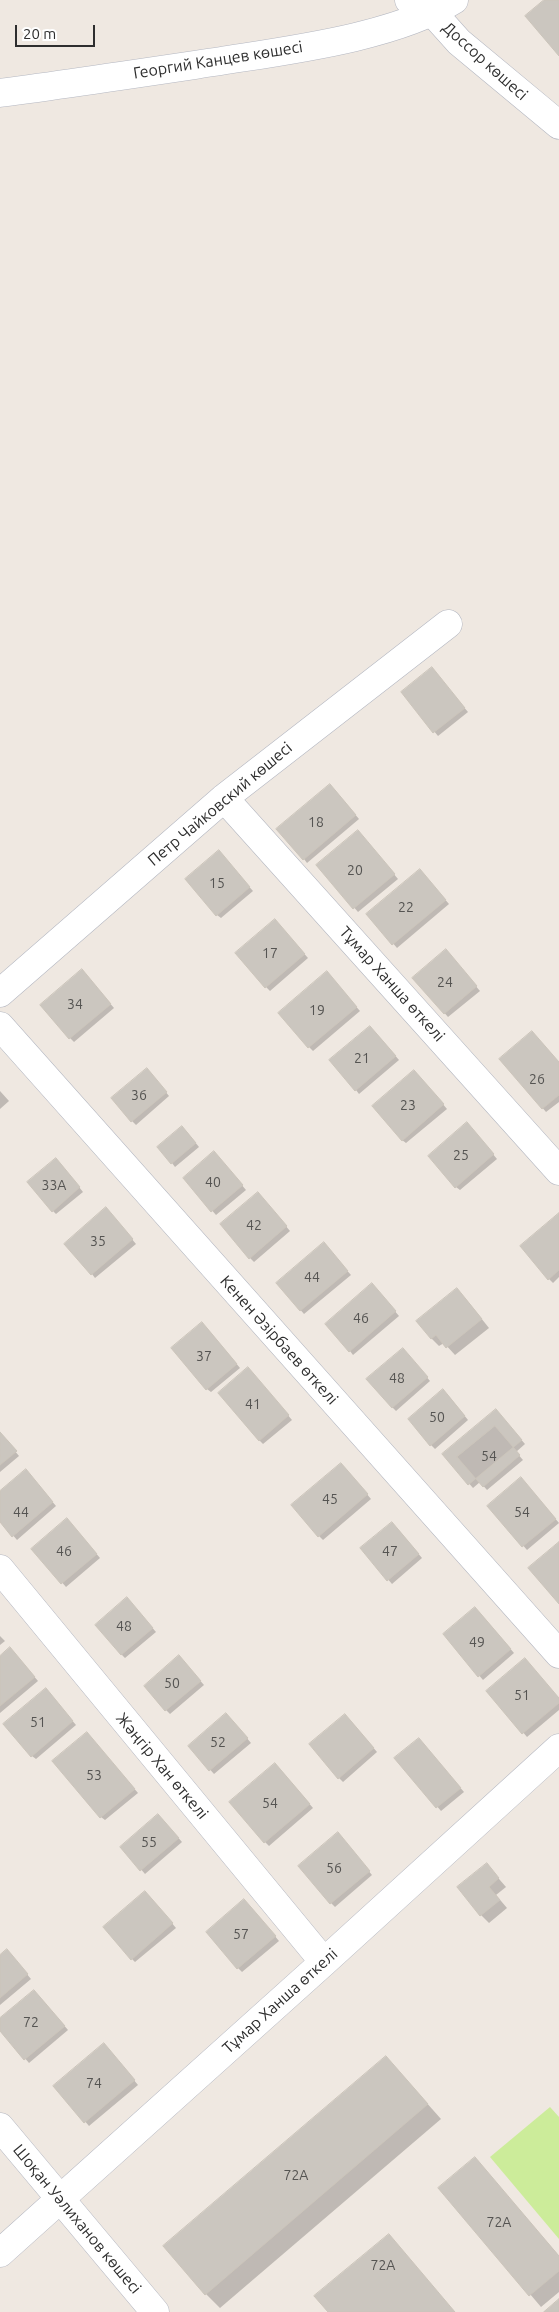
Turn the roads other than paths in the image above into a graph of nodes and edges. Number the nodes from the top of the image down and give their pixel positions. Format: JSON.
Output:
{"nodes":[{"id":1,"x":408,"y":0,"type":"edge"},
{"id":2,"x":444,"y":6,"type":"edge"},
{"id":3,"x":0,"y":93,"type":"edge"},
{"id":4,"x":559,"y":125,"type":"edge"},
{"id":5,"x":448,"y":624,"type":"dead end"},
{"id":6,"x":224,"y":798,"type":"junction"},
{"id":7,"x":0,"y":993,"type":"edge"},
{"id":8,"x":0,"y":1026,"type":"edge"},
{"id":9,"x":559,"y":1171,"type":"edge"},
{"id":10,"x":0,"y":1569,"type":"edge"},
{"id":11,"x":559,"y":1654,"type":"edge"},
{"id":12,"x":559,"y":1748,"type":"edge"},
{"id":13,"x":324,"y":1962,"type":"junction"},
{"id":14,"x":0,"y":2127,"type":"edge"},
{"id":15,"x":60,"y":2198,"type":"junction"},
{"id":16,"x":0,"y":2253,"type":"edge"},
{"id":17,"x":155,"y":2312,"type":"edge"}],
"edges":[{"from":1,"to":2,"type":"street","name":"Доссор көшесі"},
{"from":2,"to":3,"type":"street","name":"Георгий Канцев көшесі"},
{"from":2,"to":4,"type":"street","name":"Доссор көшесі"},
{"from":5,"to":6,"type":"street","name":"Петр Чайковский көшесі"},
{"from":6,"to":7,"type":"street","name":"Петр Чайковский көшесі"},
{"from":6,"to":9,"type":"street","name":"Тұмар Ханша өткелі"},
{"from":8,"to":11,"type":"street","name":"Кенен Әзірбаев өткелі"},
{"from":10,"to":13,"type":"street","name":"Жәңгір Хан өткелі"},
{"from":12,"to":13,"type":"street","name":"Тұмар Ханша өткелі"},
{"from":13,"to":15,"type":"street","name":"Тұмар Ханша өткелі"},
{"from":14,"to":15,"type":"street","name":"Шоқан Уәлиханов көшесі"},
{"from":15,"to":16,"type":"street","name":"Тұмар Ханша өткелі"},
{"from":15,"to":17,"type":"street","name":"Шоқан Уәлиханов көшесі"}]}
